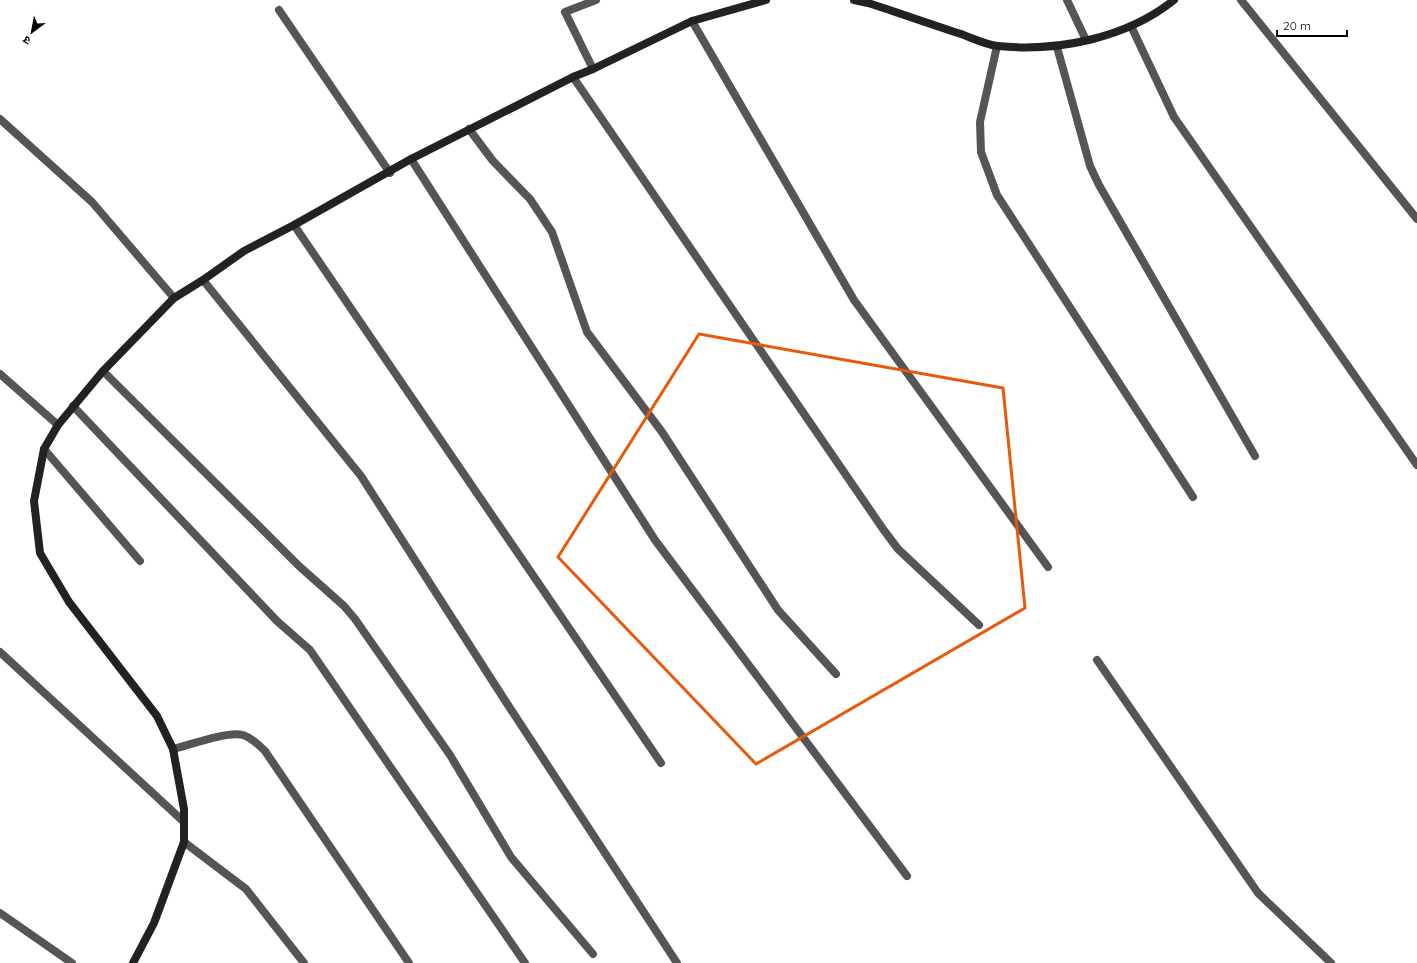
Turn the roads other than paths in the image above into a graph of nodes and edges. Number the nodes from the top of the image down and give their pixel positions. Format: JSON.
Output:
{"nodes":[{"id":1,"x":596,"y":0,"type":"edge"},
{"id":2,"x":766,"y":0,"type":"edge"},
{"id":3,"x":854,"y":0,"type":"edge"},
{"id":4,"x":1067,"y":0,"type":"edge"},
{"id":5,"x":1174,"y":0,"type":"edge"},
{"id":6,"x":1241,"y":0,"type":"edge"},
{"id":7,"x":278,"y":10,"type":"dead end"},
{"id":8,"x":692,"y":20,"type":"junction"},
{"id":9,"x":1131,"y":26,"type":"junction"},
{"id":10,"x":1086,"y":40,"type":"junction"},
{"id":11,"x":997,"y":46,"type":"junction"},
{"id":12,"x":1056,"y":47,"type":"junction"},
{"id":13,"x":593,"y":69,"type":"junction"},
{"id":14,"x":573,"y":76,"type":"junction"},
{"id":15,"x":0,"y":120,"type":"edge"},
{"id":16,"x":469,"y":129,"type":"junction"},
{"id":17,"x":412,"y":159,"type":"junction"},
{"id":18,"x":390,"y":173,"type":"junction"},
{"id":19,"x":1417,"y":219,"type":"edge"},
{"id":20,"x":294,"y":225,"type":"junction"},
{"id":21,"x":203,"y":280,"type":"junction"},
{"id":22,"x":174,"y":298,"type":"junction"},
{"id":23,"x":103,"y":372,"type":"junction"},
{"id":24,"x":0,"y":374,"type":"edge"},
{"id":25,"x":73,"y":406,"type":"junction"},
{"id":26,"x":58,"y":425,"type":"junction"},
{"id":27,"x":44,"y":449,"type":"junction"},
{"id":28,"x":1255,"y":456,"type":"dead end"},
{"id":29,"x":1417,"y":465,"type":"edge"},
{"id":30,"x":1193,"y":497,"type":"dead end"},
{"id":31,"x":140,"y":561,"type":"dead end"},
{"id":32,"x":1048,"y":567,"type":"dead end"},
{"id":33,"x":979,"y":625,"type":"dead end"},
{"id":34,"x":0,"y":652,"type":"edge"},
{"id":35,"x":1097,"y":660,"type":"dead end"},
{"id":36,"x":836,"y":674,"type":"dead end"},
{"id":37,"x":173,"y":749,"type":"junction"},
{"id":38,"x":661,"y":763,"type":"dead end"},
{"id":39,"x":184,"y":822,"type":"junction"},
{"id":40,"x":184,"y":842,"type":"junction"},
{"id":41,"x":907,"y":876,"type":"dead end"},
{"id":42,"x":0,"y":913,"type":"edge"},
{"id":43,"x":593,"y":954,"type":"dead end"},
{"id":44,"x":72,"y":963,"type":"edge"},
{"id":45,"x":133,"y":963,"type":"edge"},
{"id":46,"x":304,"y":963,"type":"edge"},
{"id":47,"x":409,"y":963,"type":"edge"},
{"id":48,"x":525,"y":963,"type":"edge"},
{"id":49,"x":676,"y":963,"type":"edge"},
{"id":50,"x":1331,"y":963,"type":"edge"}],
"edges":[{"from":1,"to":13,"type":"street"},
{"from":2,"to":8,"type":"main road"},
{"from":3,"to":11,"type":"main road"},
{"from":4,"to":10,"type":"street"},
{"from":5,"to":9,"type":"main road"},
{"from":6,"to":19,"type":"street"},
{"from":7,"to":18,"type":"street"},
{"from":8,"to":13,"type":"main road"},
{"from":8,"to":32,"type":"street"},
{"from":9,"to":10,"type":"main road"},
{"from":9,"to":29,"type":"street"},
{"from":10,"to":12,"type":"main road"},
{"from":11,"to":12,"type":"main road"},
{"from":11,"to":30,"type":"street"},
{"from":12,"to":28,"type":"street"},
{"from":13,"to":14,"type":"main road"},
{"from":14,"to":16,"type":"main road"},
{"from":14,"to":33,"type":"street"},
{"from":15,"to":22,"type":"street"},
{"from":16,"to":17,"type":"main road"},
{"from":16,"to":36,"type":"street"},
{"from":17,"to":18,"type":"main road"},
{"from":17,"to":41,"type":"street"},
{"from":18,"to":20,"type":"main road"},
{"from":20,"to":21,"type":"main road"},
{"from":20,"to":38,"type":"street"},
{"from":21,"to":22,"type":"main road"},
{"from":21,"to":49,"type":"street"},
{"from":22,"to":23,"type":"main road"},
{"from":23,"to":25,"type":"main road"},
{"from":23,"to":43,"type":"street"},
{"from":24,"to":26,"type":"street"},
{"from":25,"to":26,"type":"main road"},
{"from":25,"to":48,"type":"street"},
{"from":26,"to":27,"type":"main road"},
{"from":27,"to":31,"type":"street"},
{"from":27,"to":37,"type":"main road"},
{"from":34,"to":39,"type":"street"},
{"from":35,"to":50,"type":"street"},
{"from":37,"to":39,"type":"main road"},
{"from":37,"to":47,"type":"street"},
{"from":39,"to":40,"type":"main road"},
{"from":40,"to":45,"type":"main road"},
{"from":40,"to":46,"type":"street"},
{"from":42,"to":44,"type":"street"}]}
